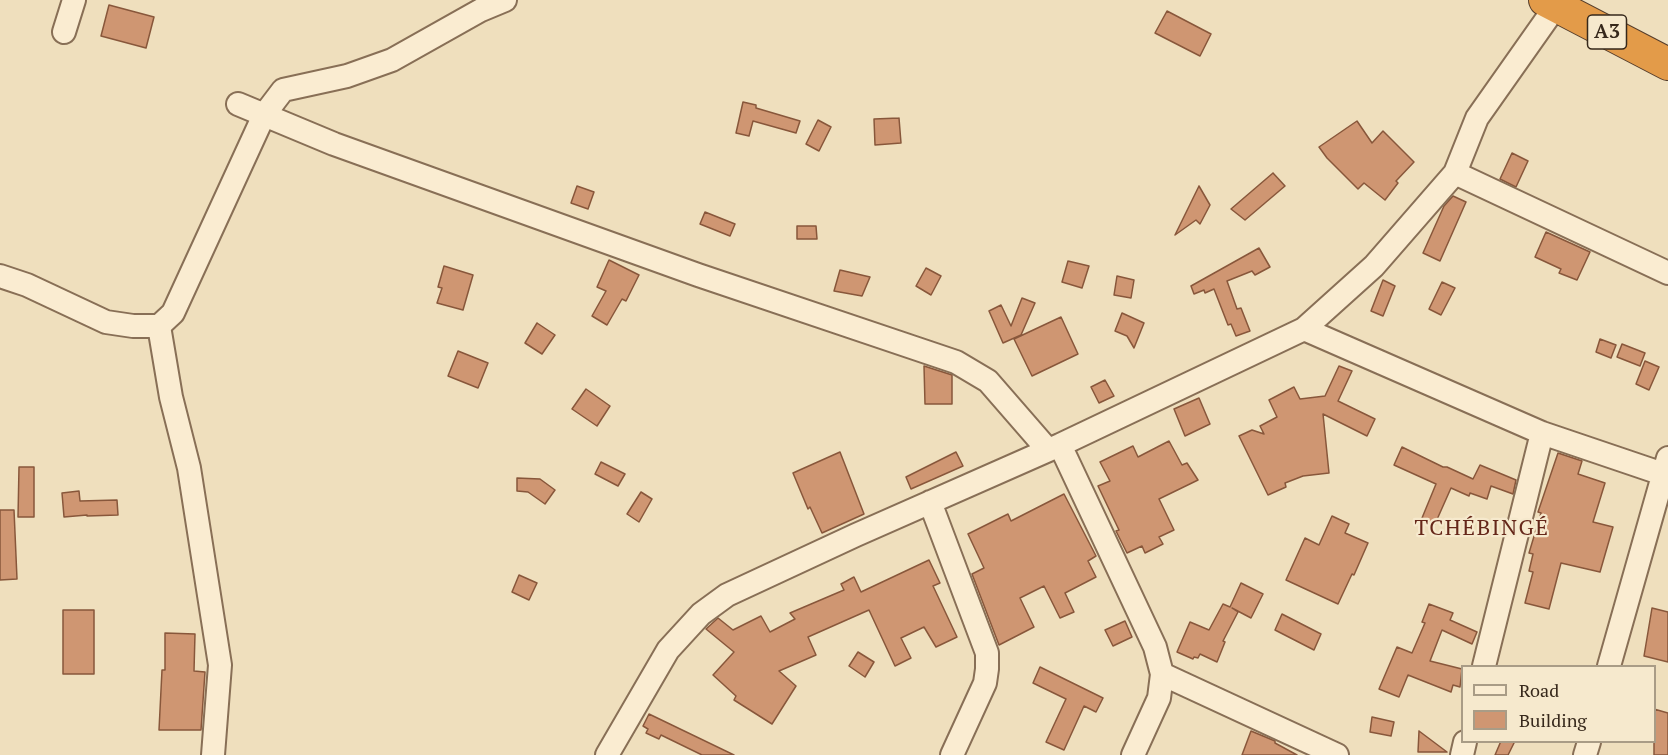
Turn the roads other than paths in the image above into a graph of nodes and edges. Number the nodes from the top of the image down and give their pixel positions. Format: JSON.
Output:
{"nodes":[{"id":1,"x":74,"y":0,"type":"edge"},
{"id":2,"x":504,"y":0,"type":"edge"},
{"id":3,"x":1551,"y":3,"type":"edge"},
{"id":4,"x":64,"y":32,"type":"dead end"},
{"id":5,"x":1668,"y":64,"type":"edge"},
{"id":6,"x":237,"y":104,"type":"dead end"},
{"id":7,"x":264,"y":115,"type":"junction"},
{"id":8,"x":1455,"y":173,"type":"junction"},
{"id":9,"x":1668,"y":273,"type":"edge"},
{"id":10,"x":0,"y":276,"type":"edge"},
{"id":11,"x":159,"y":326,"type":"junction"},
{"id":12,"x":1304,"y":329,"type":"junction"},
{"id":13,"x":1542,"y":433,"type":"junction"},
{"id":14,"x":1054,"y":448,"type":"junction"},
{"id":15,"x":1664,"y":478,"type":"edge"},
{"id":16,"x":930,"y":502,"type":"junction"},
{"id":17,"x":1484,"y":665,"type":"edge"},
{"id":18,"x":1609,"y":665,"type":"edge"},
{"id":19,"x":1162,"y":674,"type":"junction"},
{"id":20,"x":213,"y":755,"type":"edge"},
{"id":21,"x":608,"y":755,"type":"edge"},
{"id":22,"x":952,"y":755,"type":"edge"},
{"id":23,"x":1132,"y":755,"type":"edge"},
{"id":24,"x":1337,"y":755,"type":"edge"}],
"edges":[{"from":1,"to":4,"type":"street"},
{"from":2,"to":7,"type":"street"},
{"from":3,"to":5,"type":"highway","number":"A3"},
{"from":3,"to":8,"type":"street"},
{"from":6,"to":7,"type":"street"},
{"from":7,"to":11,"type":"street"},
{"from":7,"to":14,"type":"street"},
{"from":8,"to":9,"type":"street"},
{"from":8,"to":12,"type":"street"},
{"from":10,"to":11,"type":"street"},
{"from":11,"to":20,"type":"street"},
{"from":12,"to":13,"type":"street"},
{"from":12,"to":14,"type":"street"},
{"from":13,"to":15,"type":"street"},
{"from":13,"to":17,"type":"street"},
{"from":14,"to":16,"type":"street"},
{"from":14,"to":19,"type":"street"},
{"from":15,"to":18,"type":"street"},
{"from":16,"to":21,"type":"street"},
{"from":16,"to":22,"type":"street"},
{"from":19,"to":23,"type":"street"},
{"from":19,"to":24,"type":"street"}]}
